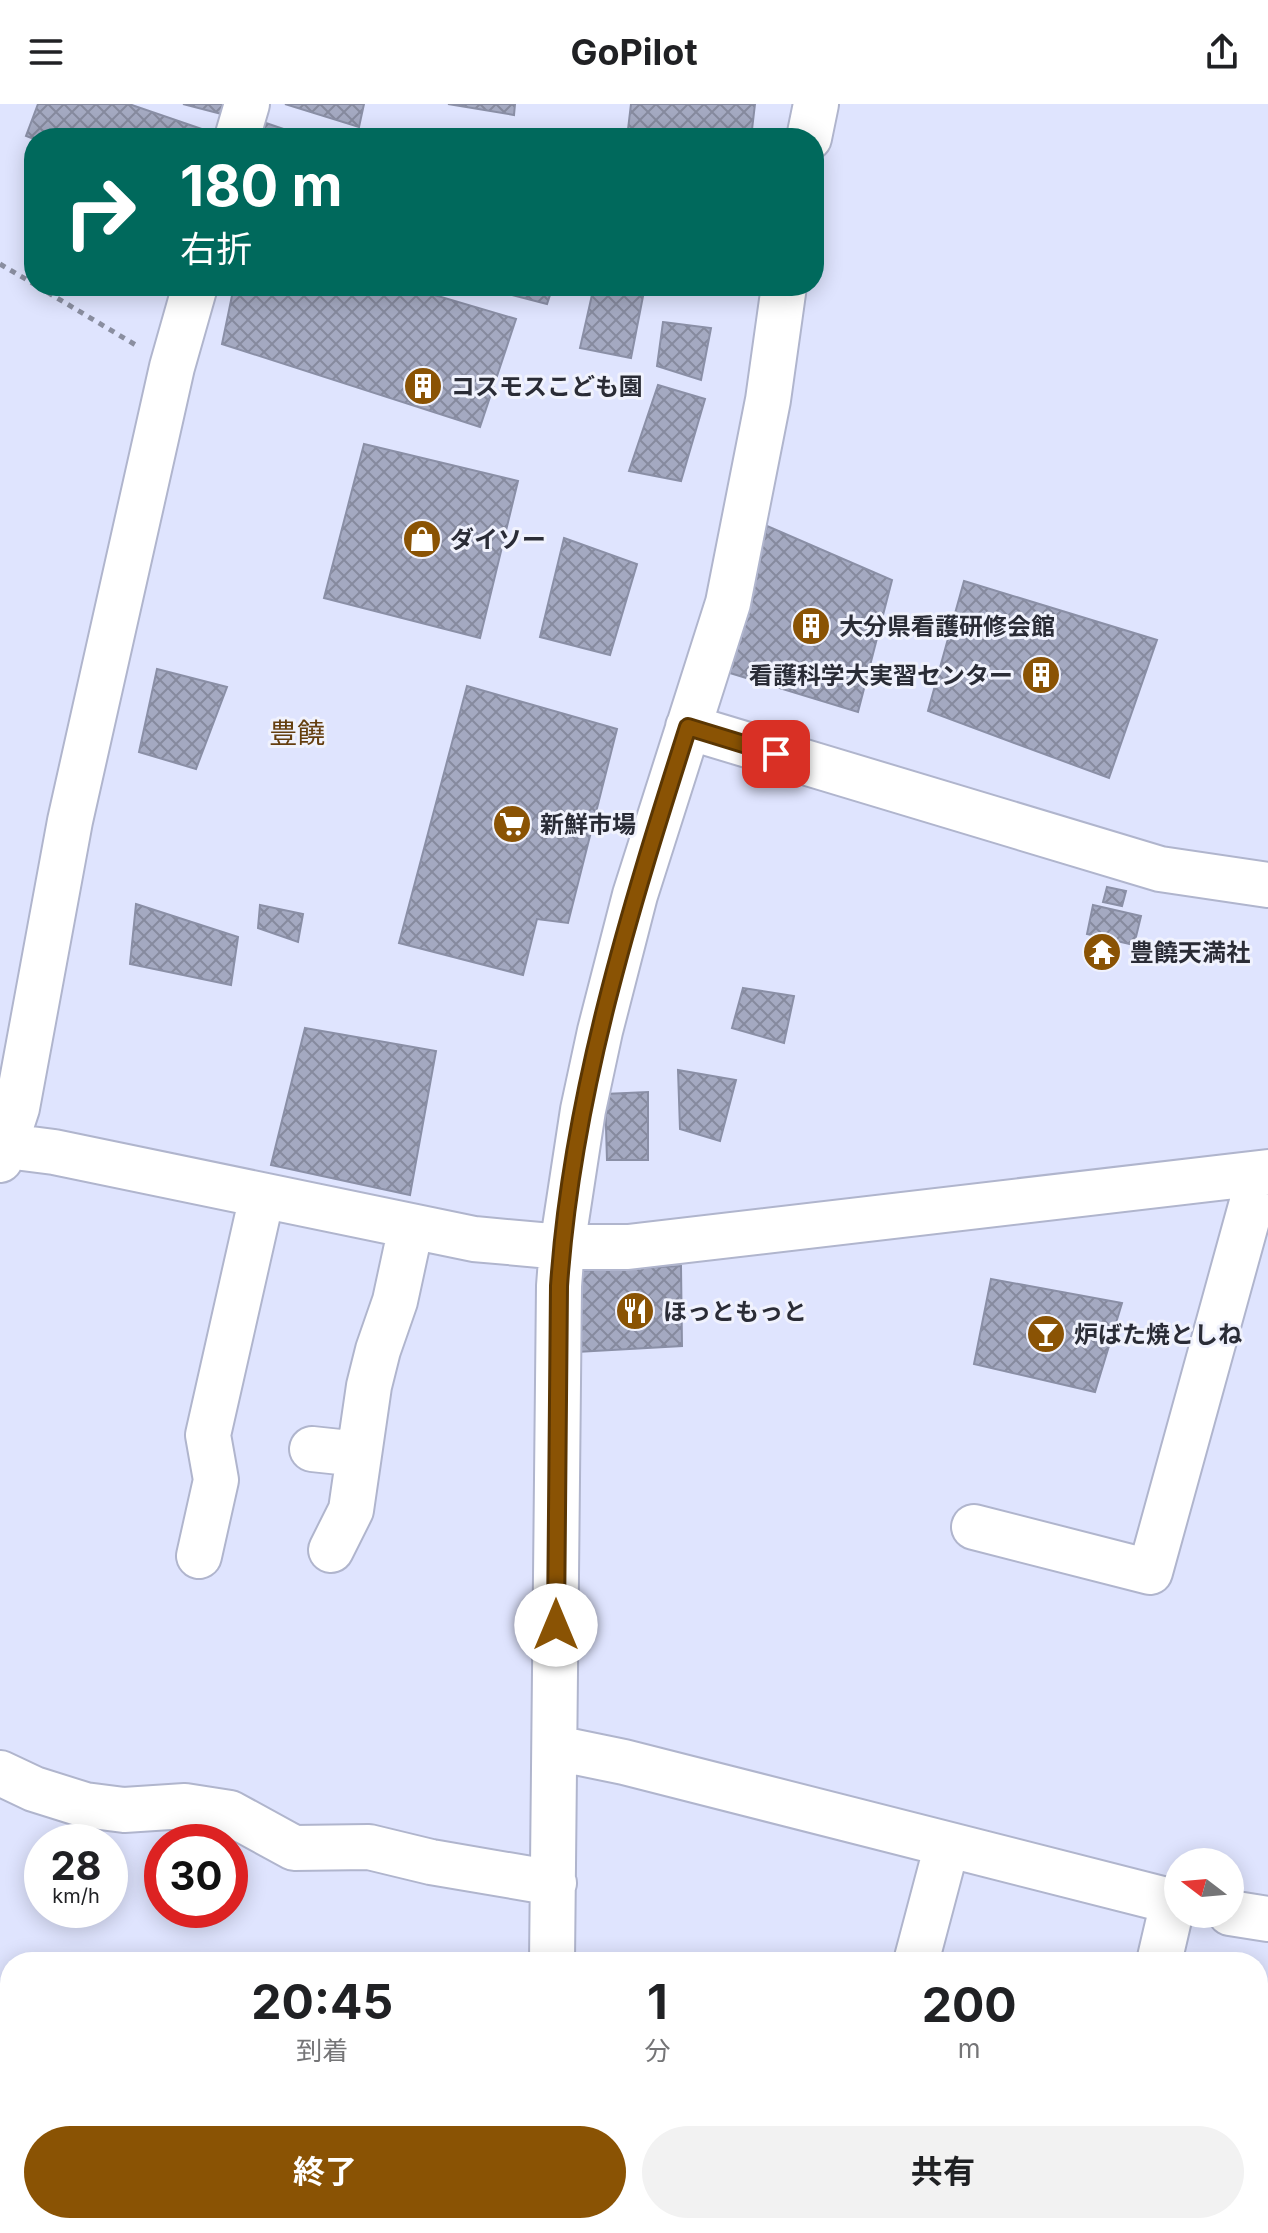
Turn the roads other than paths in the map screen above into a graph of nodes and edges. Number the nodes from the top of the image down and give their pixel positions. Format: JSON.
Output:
{"nodes":[{"id":1,"x":247,"y":104,"type":"edge"},
{"id":2,"x":816,"y":104,"type":"edge"},
{"id":3,"x":240,"y":128,"type":"edge"},
{"id":4,"x":811,"y":128,"type":"edge"},
{"id":5,"x":192,"y":296,"type":"edge"},
{"id":6,"x":783,"y":296,"type":"edge"},
{"id":7,"x":688,"y":727,"type":"junction"},
{"id":8,"x":1268,"y":885,"type":"edge"},
{"id":9,"x":2,"y":1150,"type":"edge"},
{"id":10,"x":1264,"y":1172,"type":"edge"},
{"id":11,"x":262,"y":1196,"type":"junction"},
{"id":12,"x":411,"y":1227,"type":"junction"},
{"id":13,"x":562,"y":1247,"type":"junction"},
{"id":14,"x":312,"y":1449,"type":"dead end"},
{"id":15,"x":359,"y":1454,"type":"junction"},
{"id":16,"x":974,"y":1527,"type":"dead end"},
{"id":17,"x":331,"y":1550,"type":"dead end"},
{"id":18,"x":199,"y":1556,"type":"dead end"},
{"id":19,"x":556,"y":1748,"type":"junction"},
{"id":20,"x":0,"y":1773,"type":"edge"},
{"id":21,"x":947,"y":1845,"type":"junction"},
{"id":22,"x":554,"y":1883,"type":"junction"},
{"id":23,"x":1164,"y":1900,"type":"edge"},
{"id":24,"x":1244,"y":1915,"type":"edge"},
{"id":25,"x":1268,"y":1919,"type":"edge"},
{"id":26,"x":1168,"y":1928,"type":"edge"},
{"id":27,"x":552,"y":1952,"type":"edge"},
{"id":28,"x":919,"y":1952,"type":"edge"},
{"id":29,"x":1162,"y":1952,"type":"edge"}],
"edges":[{"from":1,"to":3,"type":"street"},
{"from":2,"to":4,"type":"street"},
{"from":5,"to":9,"type":"street"},
{"from":6,"to":7,"type":"street"},
{"from":7,"to":8,"type":"street"},
{"from":7,"to":13,"type":"street"},
{"from":9,"to":11,"type":"street"},
{"from":10,"to":13,"type":"street"},
{"from":10,"to":16,"type":"street"},
{"from":11,"to":12,"type":"street"},
{"from":11,"to":18,"type":"street"},
{"from":12,"to":13,"type":"street"},
{"from":12,"to":15,"type":"street"},
{"from":13,"to":19,"type":"street"},
{"from":14,"to":15,"type":"street"},
{"from":15,"to":17,"type":"street"},
{"from":19,"to":21,"type":"street"},
{"from":19,"to":22,"type":"street"},
{"from":20,"to":22,"type":"street"},
{"from":21,"to":23,"type":"street"},
{"from":21,"to":28,"type":"street"},
{"from":22,"to":27,"type":"street"},
{"from":24,"to":25,"type":"street"},
{"from":26,"to":29,"type":"street"}]}
